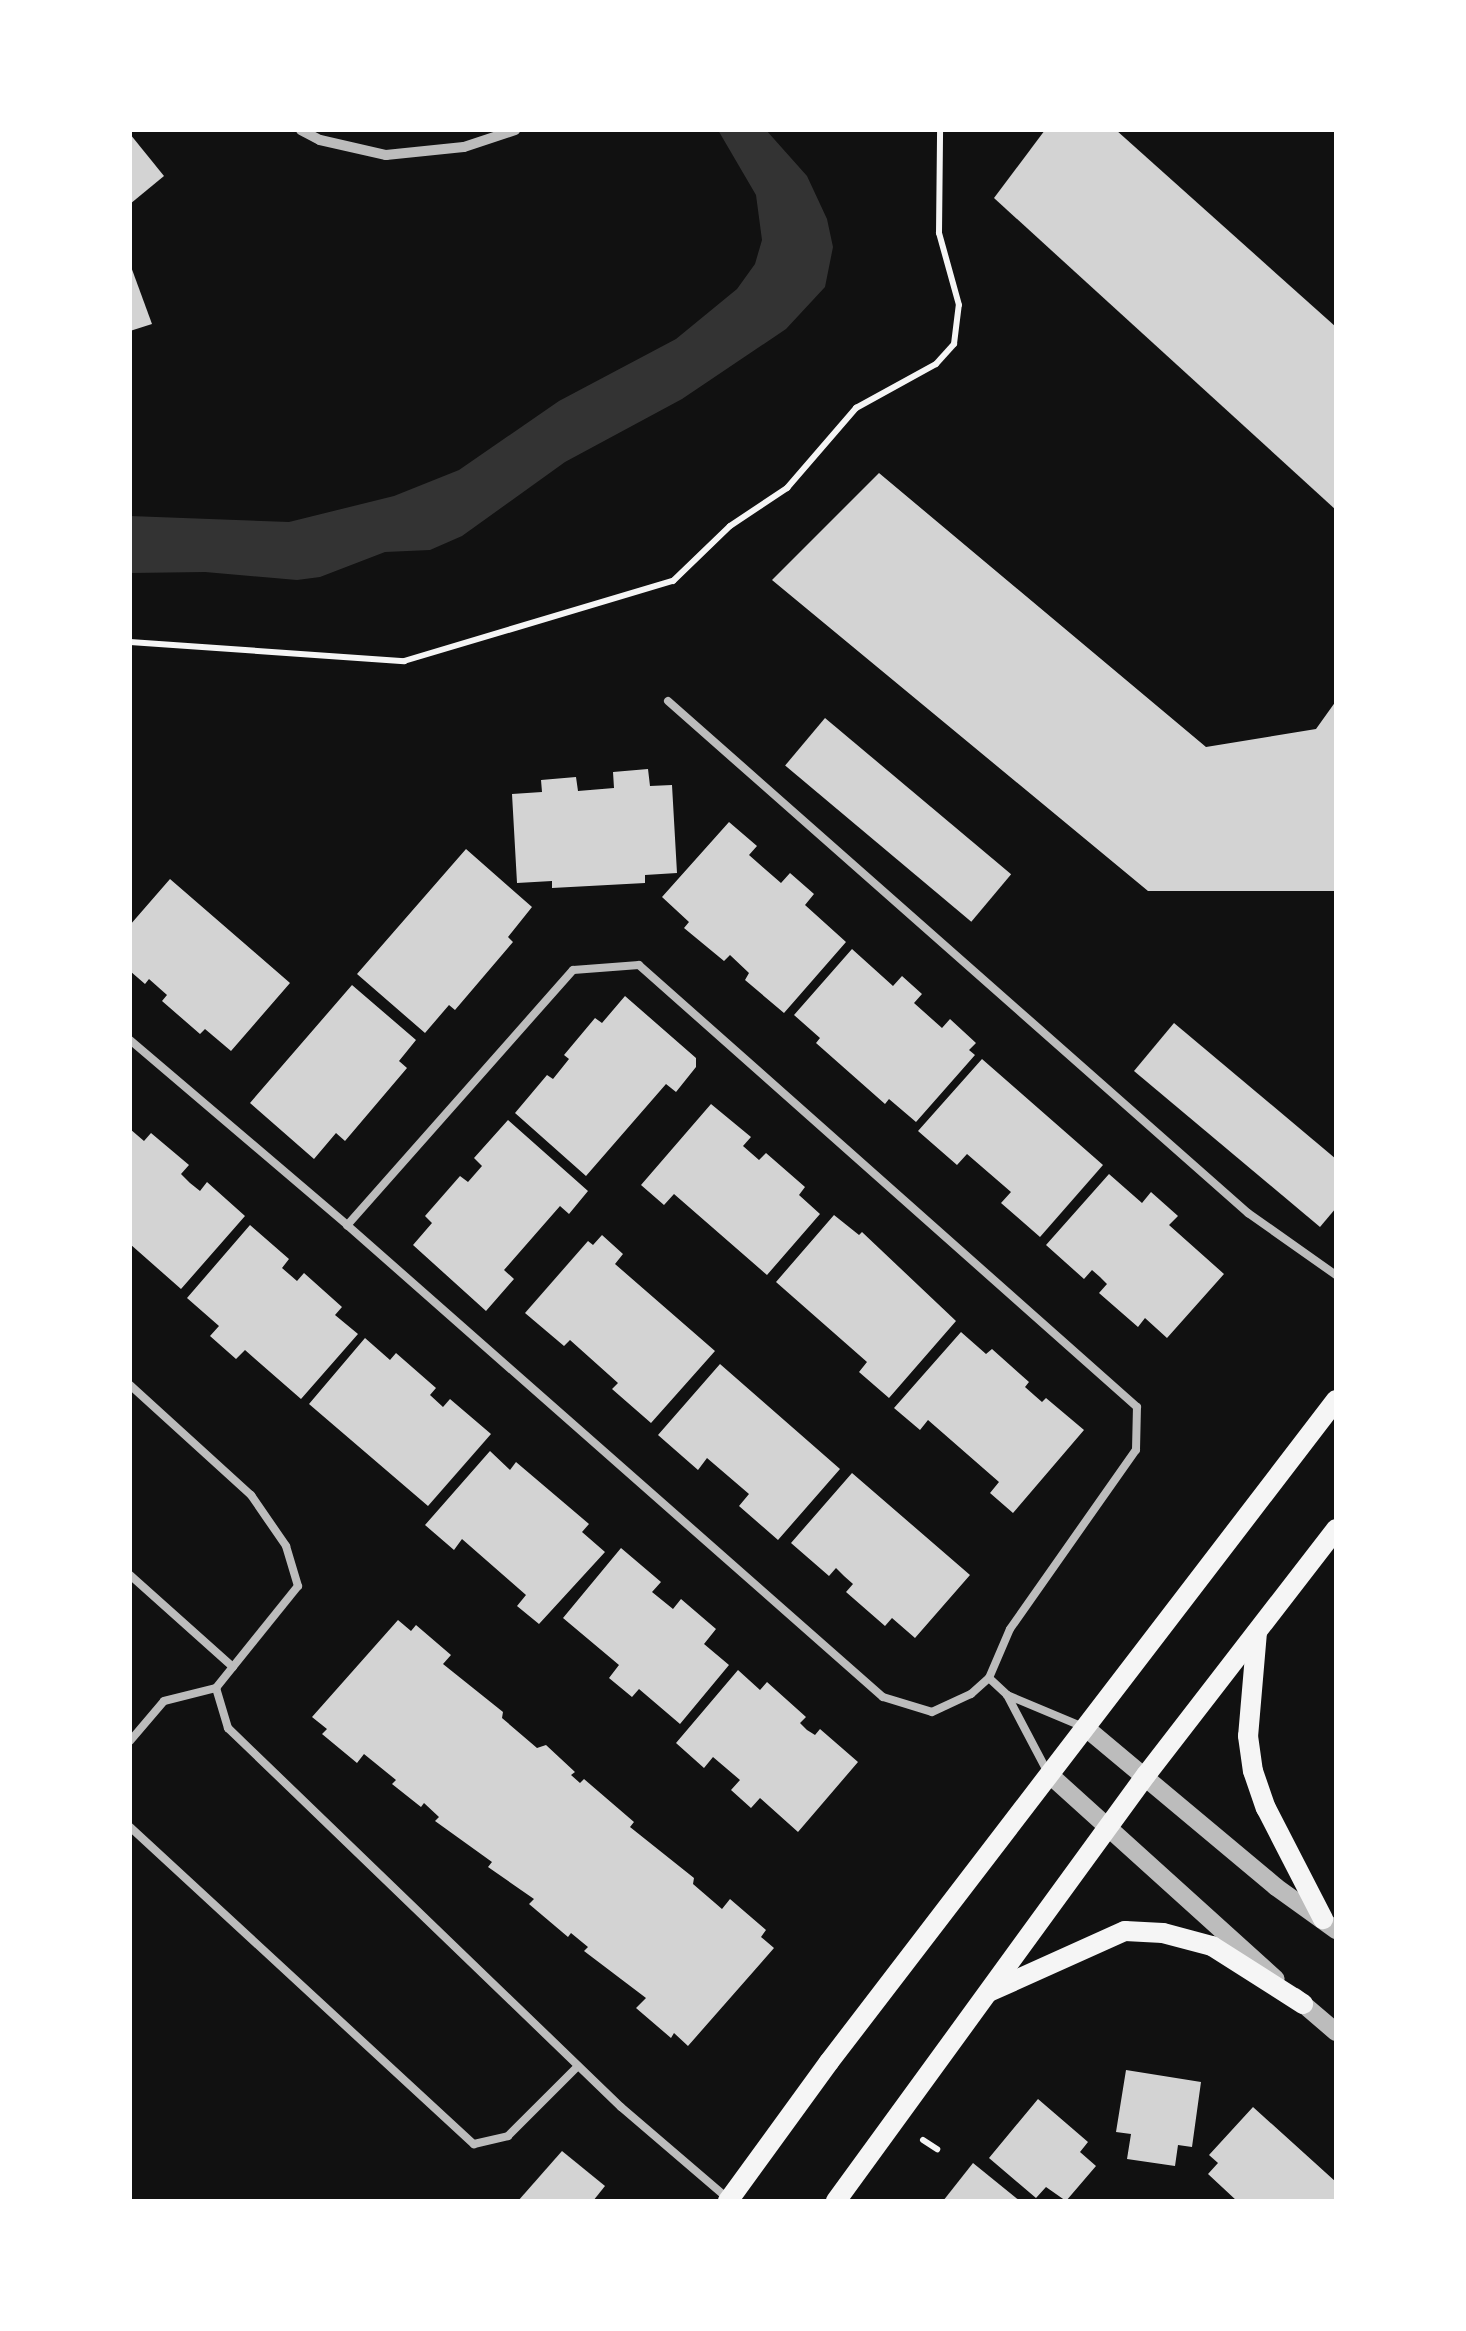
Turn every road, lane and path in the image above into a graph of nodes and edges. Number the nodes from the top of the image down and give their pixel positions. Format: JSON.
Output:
{"nodes":[{"id":1,"x":301,"y":130,"type":"edge"},
{"id":2,"x":516,"y":130,"type":"edge"},
{"id":3,"x":940,"y":130,"type":"edge"},
{"id":4,"x":130,"y":642,"type":"edge"},
{"id":5,"x":668,"y":700,"type":"dead end"},
{"id":6,"x":130,"y":1040,"type":"edge"},
{"id":7,"x":347,"y":1224,"type":"junction"},
{"id":8,"x":1336,"y":1274,"type":"edge"},
{"id":9,"x":130,"y":1385,"type":"edge"},
{"id":10,"x":1336,"y":1400,"type":"edge"},
{"id":11,"x":1336,"y":1529,"type":"edge"},
{"id":12,"x":130,"y":1575,"type":"edge"},
{"id":13,"x":1258,"y":1630,"type":"junction"},
{"id":14,"x":233,"y":1667,"type":"junction"},
{"id":15,"x":988,"y":1678,"type":"junction"},
{"id":16,"x":216,"y":1688,"type":"junction"},
{"id":17,"x":1007,"y":1695,"type":"junction"},
{"id":18,"x":1086,"y":1728,"type":"junction"},
{"id":19,"x":130,"y":1741,"type":"edge"},
{"id":20,"x":1050,"y":1775,"type":"junction"},
{"id":21,"x":1146,"y":1775,"type":"junction"},
{"id":22,"x":130,"y":1827,"type":"edge"},
{"id":23,"x":1108,"y":1829,"type":"junction"},
{"id":24,"x":1329,"y":1924,"type":"edge"},
{"id":25,"x":982,"y":1995,"type":"junction"},
{"id":26,"x":1303,"y":2004,"type":"junction"},
{"id":27,"x":1336,"y":2032,"type":"edge"},
{"id":28,"x":578,"y":2066,"type":"junction"},
{"id":29,"x":924,"y":2140,"type":"dead end"},
{"id":30,"x":936,"y":2149,"type":"dead end"},
{"id":31,"x":729,"y":2200,"type":"edge"},
{"id":32,"x":836,"y":2201,"type":"edge"}],
"edges":[{"from":1,"to":2,"type":"street"},
{"from":3,"to":4,"type":"path"},
{"from":5,"to":8,"type":"lane"},
{"from":6,"to":7,"type":"lane"},
{"from":7,"to":15,"type":"lane"},
{"from":7,"to":15,"type":"lane"},
{"from":9,"to":14,"type":"lane"},
{"from":10,"to":18,"type":"main road"},
{"from":11,"to":13,"type":"main road"},
{"from":12,"to":14,"type":"lane"},
{"from":13,"to":21,"type":"main road"},
{"from":13,"to":24,"type":"main road"},
{"from":14,"to":16,"type":"lane"},
{"from":15,"to":17,"type":"lane"},
{"from":16,"to":19,"type":"lane"},
{"from":16,"to":28,"type":"lane"},
{"from":17,"to":18,"type":"lane"},
{"from":17,"to":20,"type":"lane"},
{"from":18,"to":20,"type":"main road"},
{"from":18,"to":21,"type":"street"},
{"from":20,"to":23,"type":"street"},
{"from":20,"to":31,"type":"main road"},
{"from":21,"to":23,"type":"main road"},
{"from":21,"to":24,"type":"street"},
{"from":22,"to":28,"type":"lane"},
{"from":23,"to":25,"type":"main road"},
{"from":23,"to":26,"type":"street"},
{"from":25,"to":26,"type":"main road"},
{"from":25,"to":32,"type":"main road"},
{"from":26,"to":27,"type":"street"},
{"from":28,"to":31,"type":"lane"},
{"from":29,"to":30,"type":"path"}]}
